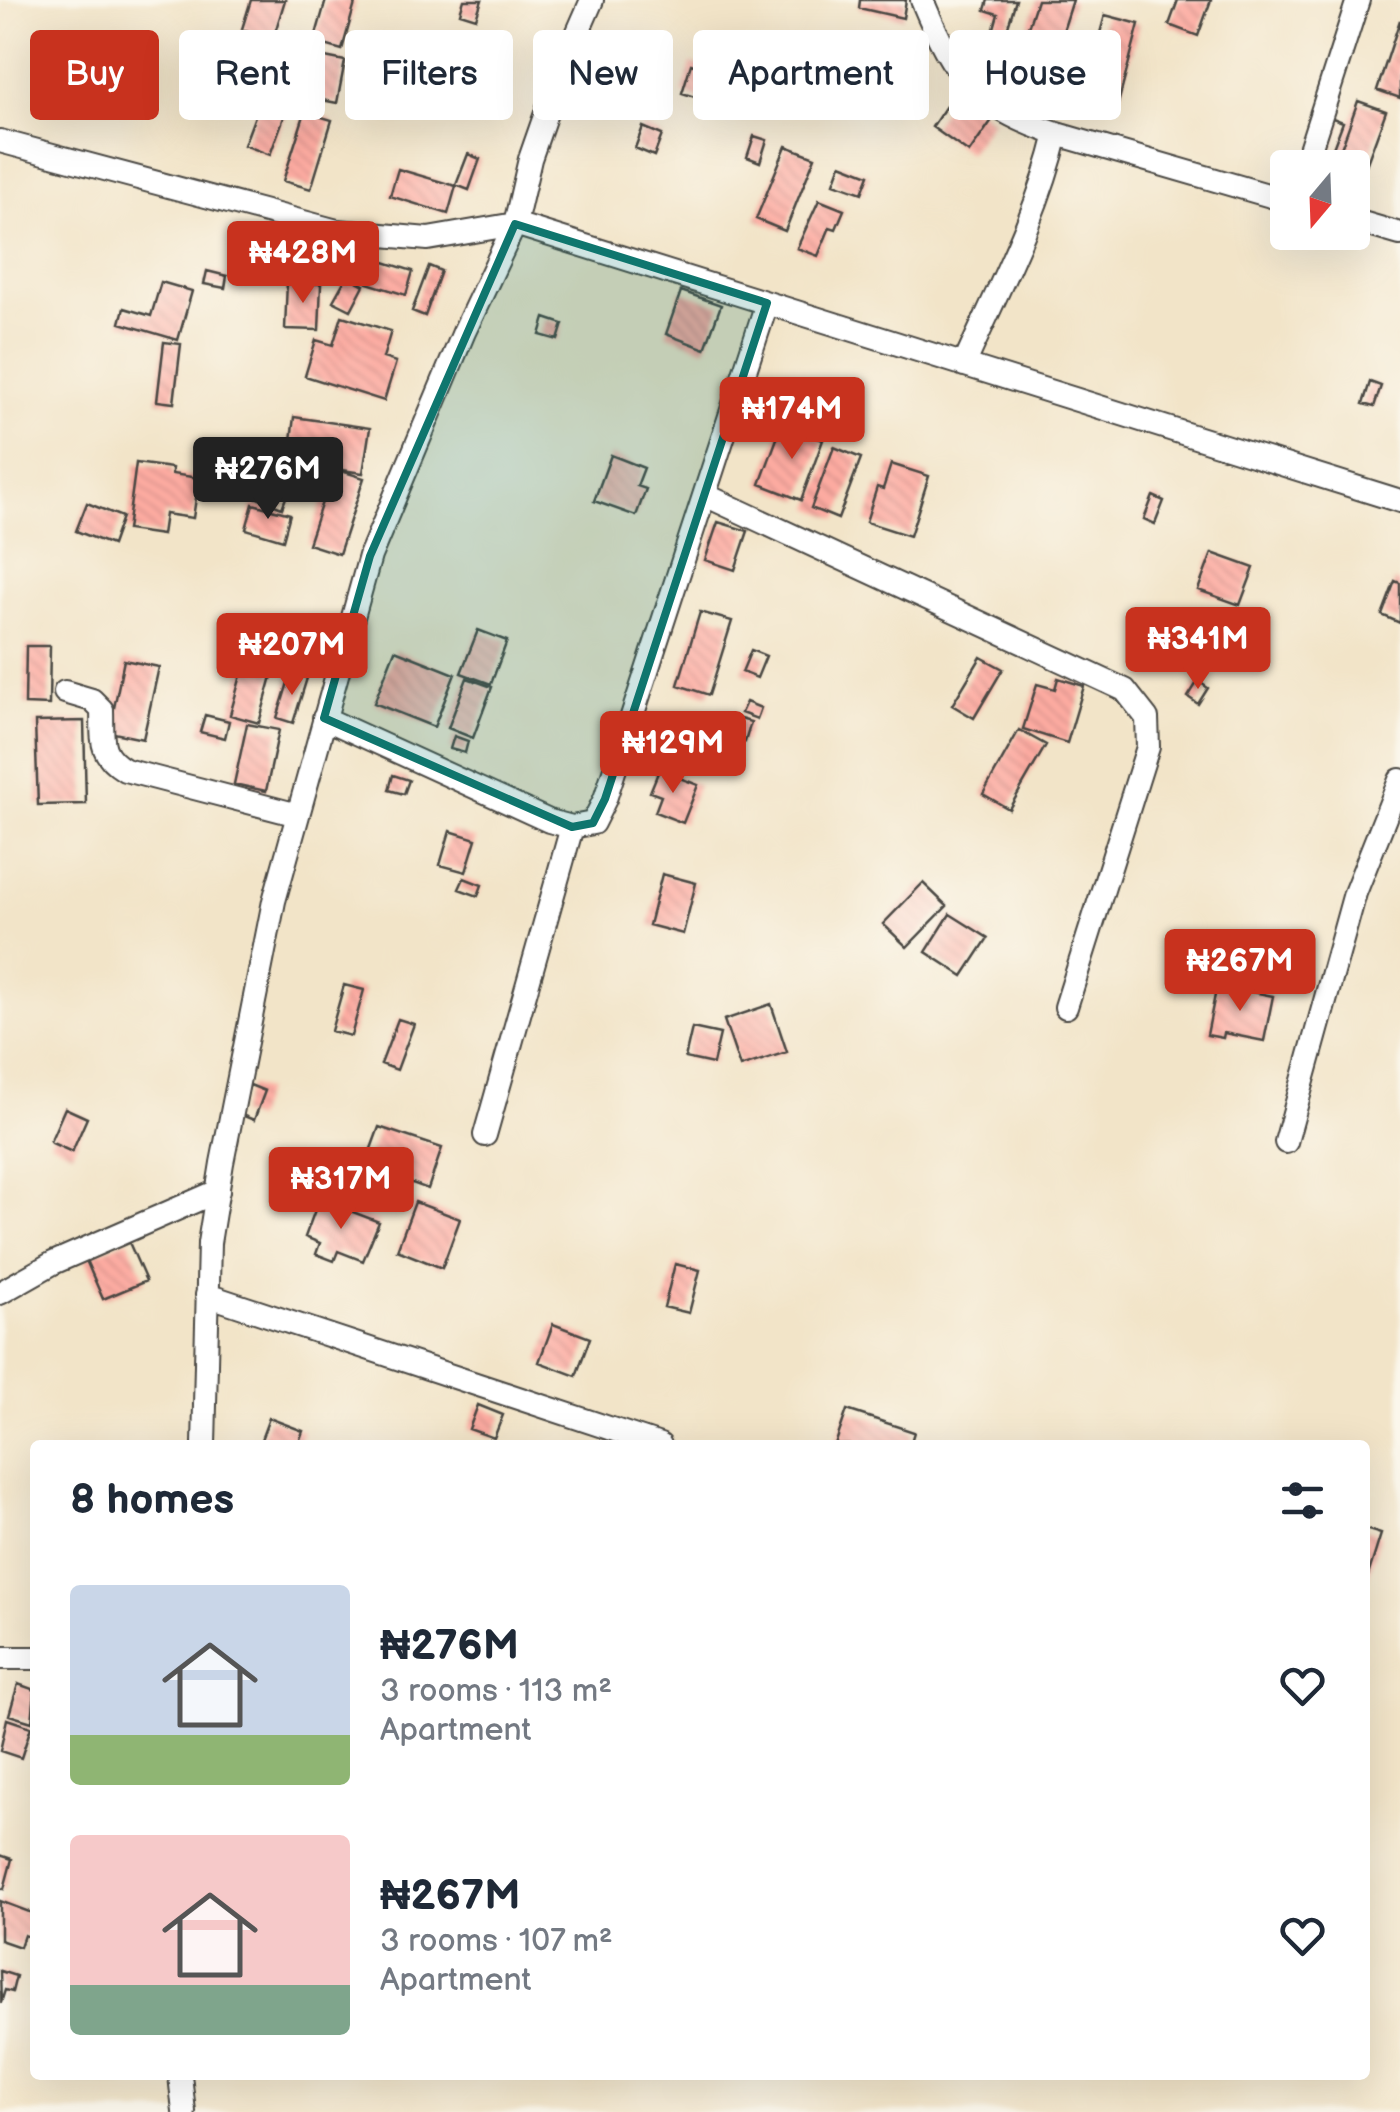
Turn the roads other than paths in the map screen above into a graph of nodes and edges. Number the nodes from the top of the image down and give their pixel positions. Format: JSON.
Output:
{"nodes":[{"id":1,"x":592,"y":0,"type":"edge"},
{"id":2,"x":922,"y":0,"type":"edge"},
{"id":3,"x":1358,"y":0,"type":"edge"},
{"id":4,"x":1057,"y":134,"type":"junction"},
{"id":5,"x":0,"y":141,"type":"edge"},
{"id":6,"x":1310,"y":150,"type":"edge"},
{"id":7,"x":1270,"y":195,"type":"edge"},
{"id":8,"x":515,"y":224,"type":"junction"},
{"id":9,"x":1370,"y":225,"type":"edge"},
{"id":10,"x":1400,"y":234,"type":"edge"},
{"id":11,"x":767,"y":303,"type":"junction"},
{"id":12,"x":964,"y":364,"type":"junction"},
{"id":13,"x":704,"y":495,"type":"junction"},
{"id":14,"x":1400,"y":501,"type":"edge"},
{"id":15,"x":64,"y":692,"type":"dead end"},
{"id":16,"x":324,"y":718,"type":"junction"},
{"id":17,"x":1400,"y":780,"type":"edge"},
{"id":18,"x":298,"y":814,"type":"junction"},
{"id":19,"x":572,"y":827,"type":"junction"},
{"id":20,"x":1066,"y":1008,"type":"dead end"},
{"id":21,"x":486,"y":1135,"type":"dead end"},
{"id":22,"x":1286,"y":1142,"type":"dead end"},
{"id":23,"x":218,"y":1191,"type":"junction"},
{"id":24,"x":0,"y":1293,"type":"edge"},
{"id":25,"x":208,"y":1295,"type":"junction"},
{"id":26,"x":204,"y":1440,"type":"edge"},
{"id":27,"x":645,"y":1440,"type":"edge"},
{"id":28,"x":0,"y":1658,"type":"edge"},
{"id":29,"x":30,"y":1658,"type":"edge"},
{"id":30,"x":181,"y":2080,"type":"edge"},
{"id":31,"x":184,"y":2112,"type":"edge"}],
"edges":[{"from":1,"to":8,"type":"street"},
{"from":2,"to":4,"type":"street"},
{"from":3,"to":6,"type":"street"},
{"from":4,"to":7,"type":"street"},
{"from":4,"to":12,"type":"street"},
{"from":5,"to":8,"type":"street"},
{"from":8,"to":11,"type":"street"},
{"from":8,"to":16,"type":"street"},
{"from":9,"to":10,"type":"street"},
{"from":11,"to":12,"type":"street"},
{"from":11,"to":13,"type":"street"},
{"from":12,"to":14,"type":"street"},
{"from":13,"to":19,"type":"street"},
{"from":13,"to":20,"type":"street"},
{"from":15,"to":18,"type":"street"},
{"from":16,"to":18,"type":"street"},
{"from":16,"to":19,"type":"street"},
{"from":17,"to":22,"type":"street"},
{"from":18,"to":23,"type":"street"},
{"from":19,"to":21,"type":"street"},
{"from":23,"to":24,"type":"street"},
{"from":23,"to":25,"type":"street"},
{"from":25,"to":26,"type":"street"},
{"from":25,"to":27,"type":"street"},
{"from":28,"to":29,"type":"street"},
{"from":30,"to":31,"type":"street"}]}
